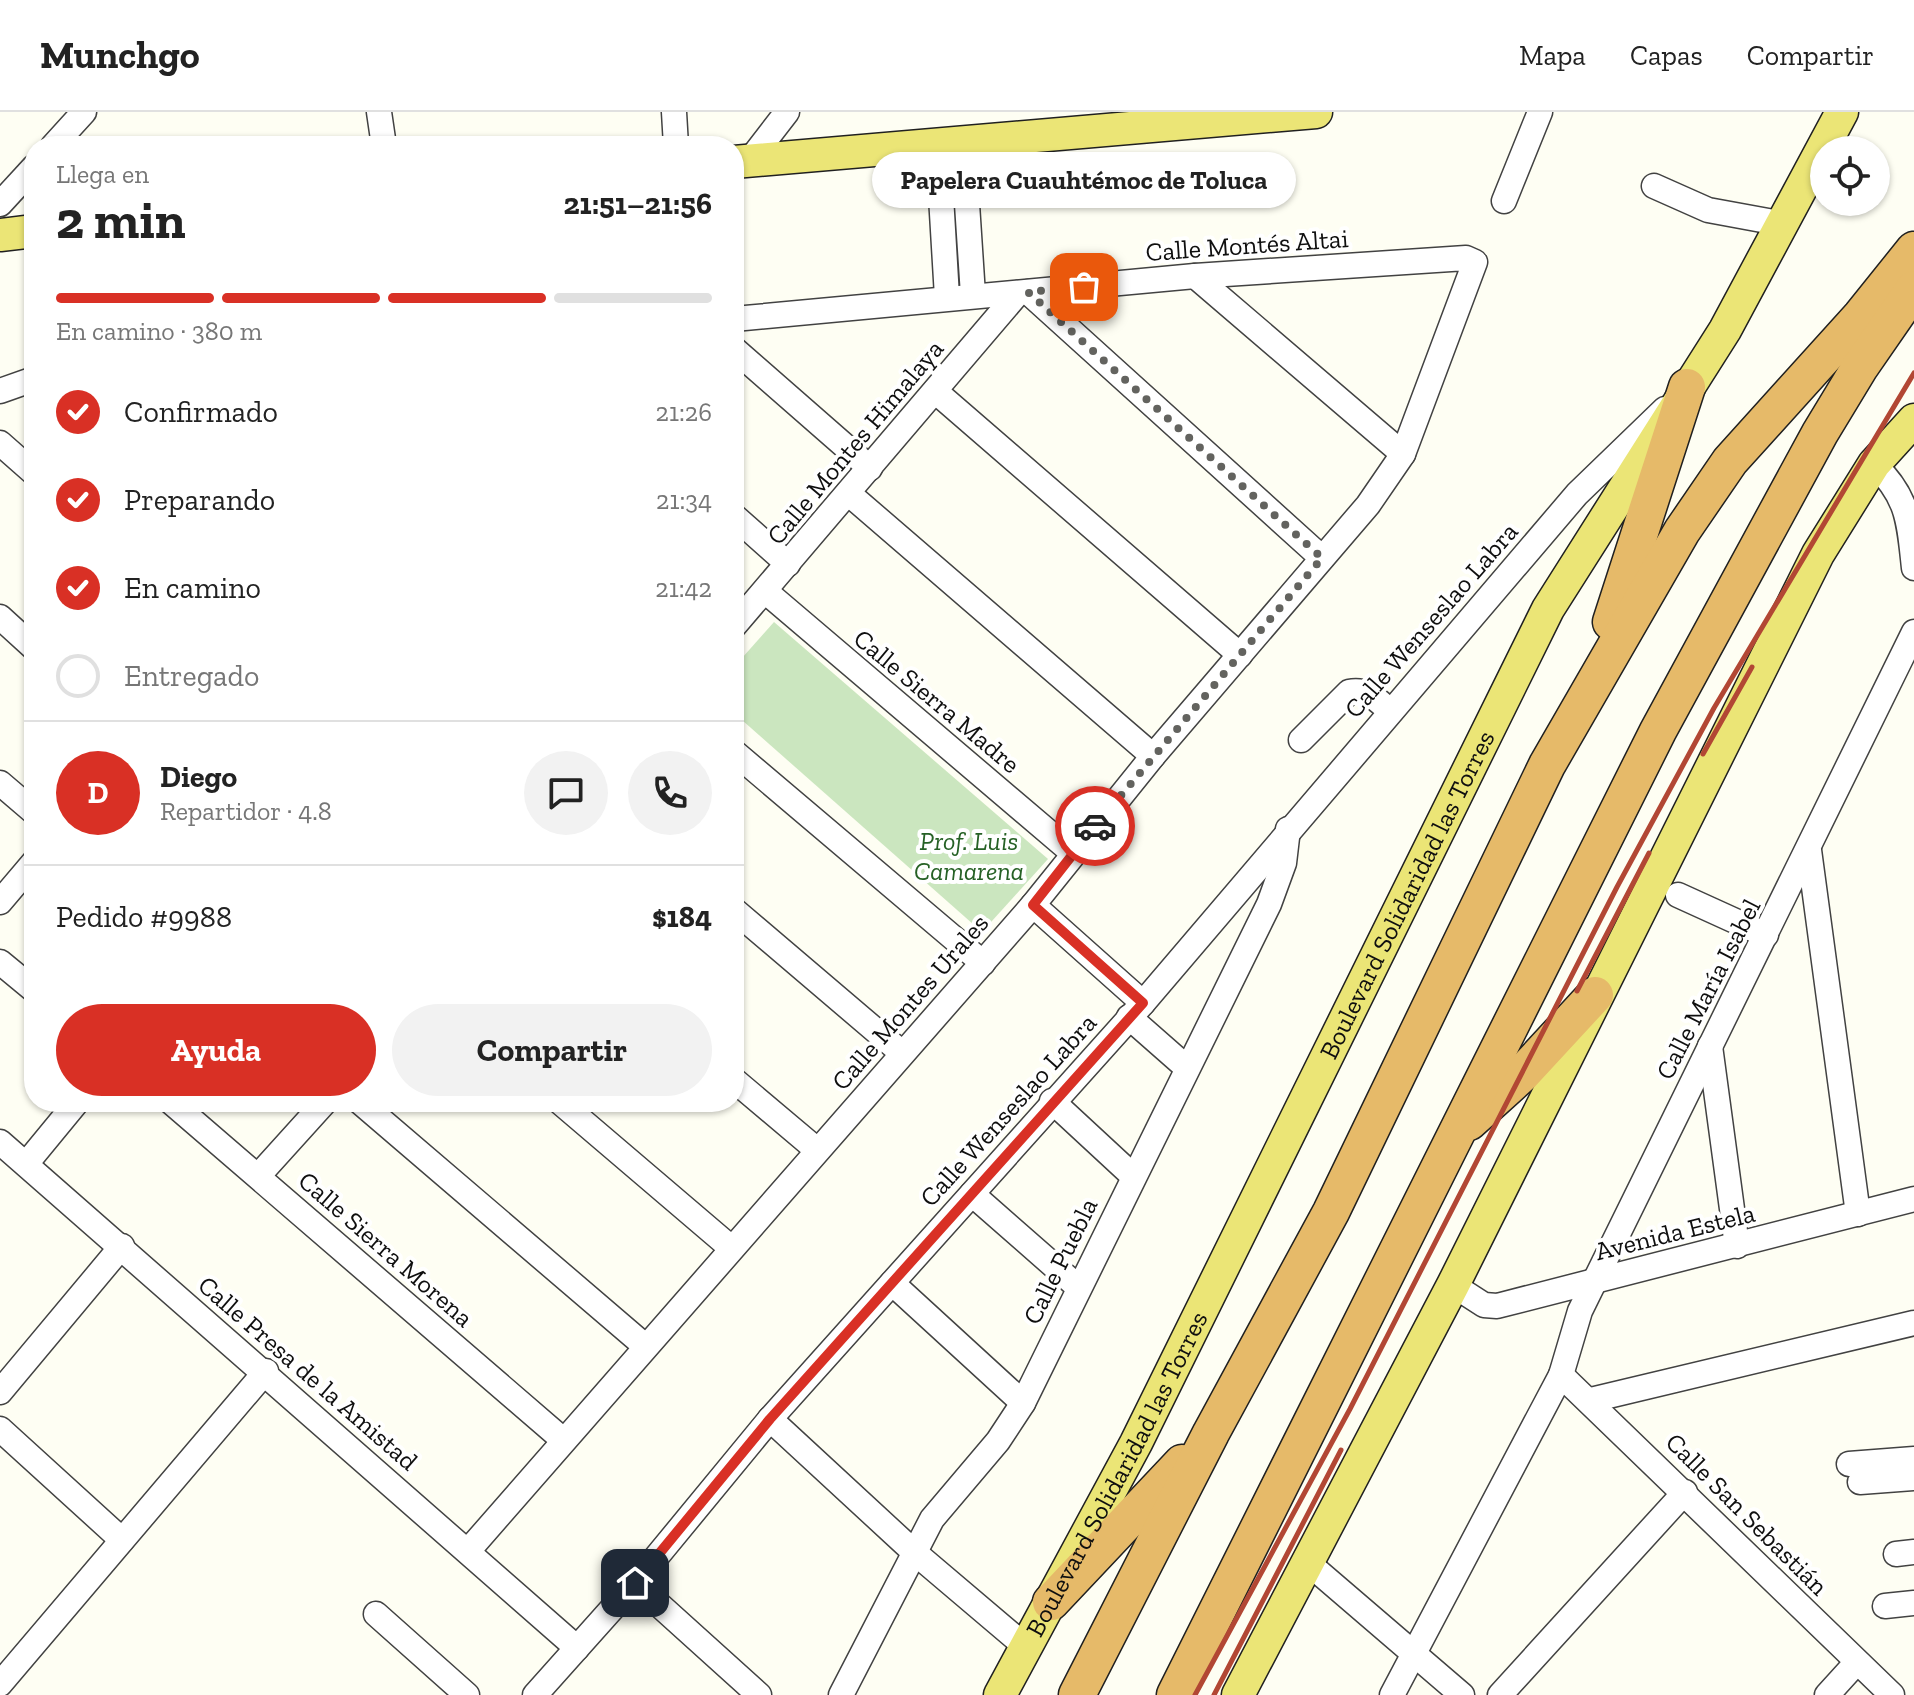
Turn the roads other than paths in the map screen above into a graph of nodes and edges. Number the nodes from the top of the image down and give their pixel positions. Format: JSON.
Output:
{"nodes":[{"id":1,"x":84,"y":112,"type":"edge"},
{"id":2,"x":379,"y":112,"type":"edge"},
{"id":3,"x":674,"y":112,"type":"edge"},
{"id":4,"x":787,"y":112,"type":"edge"},
{"id":5,"x":1306,"y":112,"type":"edge"},
{"id":6,"x":1316,"y":112,"type":"edge"},
{"id":7,"x":1540,"y":112,"type":"edge"},
{"id":8,"x":1814,"y":112,"type":"edge"},
{"id":9,"x":1842,"y":112,"type":"edge"},
{"id":10,"x":62,"y":136,"type":"edge"},
{"id":11,"x":383,"y":136,"type":"edge"},
{"id":12,"x":675,"y":136,"type":"edge"},
{"id":13,"x":1816,"y":136,"type":"edge"},
{"id":14,"x":1830,"y":136,"type":"edge"},
{"id":15,"x":951,"y":144,"type":"junction"},
{"id":16,"x":744,"y":159,"type":"edge"},
{"id":17,"x":744,"y":161,"type":"edge"},
{"id":18,"x":1810,"y":175,"type":"edge"},
{"id":19,"x":24,"y":178,"type":"edge"},
{"id":20,"x":1654,"y":186,"type":"dead end"},
{"id":21,"x":1504,"y":201,"type":"dead end"},
{"id":22,"x":0,"y":204,"type":"edge"},
{"id":23,"x":1784,"y":224,"type":"junction"},
{"id":24,"x":24,"y":232,"type":"edge"},
{"id":25,"x":0,"y":235,"type":"edge"},
{"id":26,"x":1914,"y":250,"type":"edge"},
{"id":27,"x":1475,"y":262,"type":"joint"},
{"id":28,"x":1195,"y":276,"type":"junction"},
{"id":29,"x":1914,"y":289,"type":"edge"},
{"id":30,"x":1023,"y":292,"type":"junction"},
{"id":31,"x":973,"y":295,"type":"junction"},
{"id":32,"x":947,"y":297,"type":"junction"},
{"id":33,"x":744,"y":318,"type":"edge"},
{"id":34,"x":744,"y":358,"type":"edge"},
{"id":35,"x":24,"y":383,"type":"edge"},
{"id":36,"x":1687,"y":387,"type":"junction"},
{"id":37,"x":0,"y":391,"type":"edge"},
{"id":38,"x":935,"y":391,"type":"junction"},
{"id":39,"x":1914,"y":420,"type":"edge"},
{"id":40,"x":0,"y":443,"type":"edge"},
{"id":41,"x":1403,"y":454,"type":"junction"},
{"id":42,"x":24,"y":464,"type":"edge"},
{"id":43,"x":1874,"y":464,"type":"junction"},
{"id":44,"x":870,"y":468,"type":"junction"},
{"id":45,"x":848,"y":493,"type":"junction"},
{"id":46,"x":744,"y":525,"type":"edge"},
{"id":47,"x":1322,"y":558,"type":"junction"},
{"id":48,"x":788,"y":564,"type":"junction"},
{"id":49,"x":1914,"y":568,"type":"edge"},
{"id":50,"x":765,"y":591,"type":"junction"},
{"id":51,"x":744,"y":615,"type":"edge"},
{"id":52,"x":0,"y":617,"type":"edge"},
{"id":53,"x":1914,"y":632,"type":"edge"},
{"id":54,"x":24,"y":639,"type":"edge"},
{"id":55,"x":1240,"y":655,"type":"junction"},
{"id":56,"x":1390,"y":711,"type":"junction"},
{"id":57,"x":1301,"y":740,"type":"dead end"},
{"id":58,"x":1153,"y":756,"type":"junction"},
{"id":59,"x":744,"y":760,"type":"edge"},
{"id":60,"x":1547,"y":765,"type":"junction"},
{"id":61,"x":0,"y":783,"type":"edge"},
{"id":62,"x":24,"y":803,"type":"edge"},
{"id":63,"x":1288,"y":829,"type":"junction"},
{"id":64,"x":1809,"y":850,"type":"junction"},
{"id":65,"x":1073,"y":853,"type":"junction"},
{"id":66,"x":24,"y":874,"type":"edge"},
{"id":67,"x":1678,"y":895,"type":"dead end"},
{"id":68,"x":0,"y":902,"type":"edge"},
{"id":69,"x":1033,"y":905,"type":"junction"},
{"id":70,"x":744,"y":919,"type":"edge"},
{"id":71,"x":1766,"y":935,"type":"junction"},
{"id":72,"x":0,"y":962,"type":"edge"},
{"id":73,"x":983,"y":963,"type":"junction"},
{"id":74,"x":24,"y":982,"type":"edge"},
{"id":75,"x":1595,"y":995,"type":"junction"},
{"id":76,"x":1136,"y":1010,"type":"junction"},
{"id":77,"x":1710,"y":1046,"type":"junction"},
{"id":78,"x":902,"y":1053,"type":"junction"},
{"id":79,"x":1187,"y":1068,"type":"junction"},
{"id":80,"x":744,"y":1088,"type":"edge"},
{"id":81,"x":1052,"y":1101,"type":"junction"},
{"id":82,"x":69,"y":1112,"type":"edge"},
{"id":83,"x":183,"y":1112,"type":"edge"},
{"id":84,"x":316,"y":1112,"type":"edge"},
{"id":85,"x":372,"y":1112,"type":"edge"},
{"id":86,"x":572,"y":1112,"type":"edge"},
{"id":87,"x":1453,"y":1137,"type":"junction"},
{"id":88,"x":0,"y":1142,"type":"edge"},
{"id":89,"x":817,"y":1150,"type":"junction"},
{"id":90,"x":26,"y":1164,"type":"junction"},
{"id":91,"x":259,"y":1175,"type":"junction"},
{"id":92,"x":1133,"y":1176,"type":"junction"},
{"id":93,"x":972,"y":1194,"type":"junction"},
{"id":94,"x":1914,"y":1199,"type":"edge"},
{"id":95,"x":1858,"y":1214,"type":"junction"},
{"id":96,"x":122,"y":1246,"type":"junction"},
{"id":97,"x":1737,"y":1246,"type":"junction"},
{"id":98,"x":730,"y":1247,"type":"junction"},
{"id":99,"x":1594,"y":1280,"type":"junction"},
{"id":100,"x":892,"y":1283,"type":"junction"},
{"id":101,"x":1453,"y":1285,"type":"junction"},
{"id":102,"x":1078,"y":1287,"type":"junction"},
{"id":103,"x":1914,"y":1323,"type":"edge"},
{"id":104,"x":645,"y":1346,"type":"junction"},
{"id":105,"x":266,"y":1371,"type":"junction"},
{"id":106,"x":1561,"y":1375,"type":"junction"},
{"id":107,"x":0,"y":1392,"type":"edge"},
{"id":108,"x":1591,"y":1400,"type":"junction"},
{"id":109,"x":1023,"y":1403,"type":"junction"},
{"id":110,"x":770,"y":1419,"type":"junction"},
{"id":111,"x":0,"y":1429,"type":"edge"},
{"id":112,"x":1211,"y":1433,"type":"junction"},
{"id":113,"x":562,"y":1439,"type":"junction"},
{"id":114,"x":1914,"y":1459,"type":"edge"},
{"id":115,"x":1914,"y":1478,"type":"edge"},
{"id":116,"x":1685,"y":1492,"type":"junction"},
{"id":117,"x":1914,"y":1533,"type":"edge"},
{"id":118,"x":122,"y":1540,"type":"junction"},
{"id":119,"x":1908,"y":1549,"type":"edge"},
{"id":120,"x":468,"y":1551,"type":"junction"},
{"id":121,"x":914,"y":1552,"type":"junction"},
{"id":122,"x":1307,"y":1562,"type":"junction"},
{"id":123,"x":635,"y":1583,"type":"junction"},
{"id":124,"x":1051,"y":1602,"type":"junction"},
{"id":125,"x":1914,"y":1603,"type":"edge"},
{"id":126,"x":1885,"y":1606,"type":"dead end"},
{"id":127,"x":376,"y":1614,"type":"dead end"},
{"id":128,"x":1026,"y":1647,"type":"junction"},
{"id":129,"x":577,"y":1648,"type":"junction"},
{"id":130,"x":1413,"y":1655,"type":"junction"},
{"id":131,"x":1857,"y":1662,"type":"junction"},
{"id":132,"x":0,"y":1683,"type":"edge"},
{"id":133,"x":467,"y":1695,"type":"edge"},
{"id":134,"x":535,"y":1695,"type":"edge"},
{"id":135,"x":759,"y":1695,"type":"edge"},
{"id":136,"x":841,"y":1695,"type":"edge"},
{"id":137,"x":1000,"y":1695,"type":"edge"},
{"id":138,"x":1077,"y":1695,"type":"edge"},
{"id":139,"x":1175,"y":1695,"type":"edge"},
{"id":140,"x":1238,"y":1695,"type":"edge"},
{"id":141,"x":1392,"y":1695,"type":"edge"},
{"id":142,"x":1462,"y":1695,"type":"edge"},
{"id":143,"x":1500,"y":1695,"type":"edge"},
{"id":144,"x":1827,"y":1695,"type":"edge"},
{"id":145,"x":1892,"y":1695,"type":"edge"}],
"edges":[{"from":1,"to":10,"type":"street"},
{"from":2,"to":11,"type":"street"},
{"from":3,"to":12,"type":"street"},
{"from":4,"to":16,"type":"street"},
{"from":5,"to":6,"type":"main road"},
{"from":5,"to":15,"type":"main road"},
{"from":7,"to":21,"type":"street"},
{"from":8,"to":13,"type":"main road"},
{"from":9,"to":14,"type":"main road","name":"Boulevard Solidaridad las Torres"},
{"from":15,"to":17,"type":"main road"},
{"from":15,"to":31,"type":"street"},
{"from":15,"to":32,"type":"street"},
{"from":18,"to":23,"type":"main road","name":"Boulevard Solidaridad las Torres"},
{"from":19,"to":22,"type":"street"},
{"from":20,"to":23,"type":"street"},
{"from":23,"to":36,"type":"main road","name":"Boulevard Solidaridad las Torres"},
{"from":24,"to":25,"type":"main road"},
{"from":26,"to":60,"type":"highway"},
{"from":27,"to":28,"type":"street","name":"Calle Montés Altai"},
{"from":27,"to":41,"type":"street","name":"Calle Montes Urales"},
{"from":28,"to":30,"type":"street","name":"Calle Montés Altai"},
{"from":28,"to":41,"type":"street"},
{"from":29,"to":87,"type":"highway"},
{"from":30,"to":31,"type":"street","name":"Calle Montés Altai"},
{"from":30,"to":38,"type":"street","name":"Calle Montes Himalaya"},
{"from":30,"to":47,"type":"street"},
{"from":31,"to":32,"type":"street","name":"Calle Montés Altai"},
{"from":32,"to":33,"type":"street","name":"Calle Montés Altai"},
{"from":34,"to":44,"type":"street"},
{"from":35,"to":37,"type":"street"},
{"from":36,"to":56,"type":"street","name":"Calle Wenseslao Labra"},
{"from":36,"to":60,"type":"highway"},
{"from":36,"to":124,"type":"main road","name":"Boulevard Solidaridad las Torres"},
{"from":38,"to":44,"type":"street","name":"Calle Montes Himalaya"},
{"from":38,"to":55,"type":"street"},
{"from":39,"to":43,"type":"main road"},
{"from":40,"to":42,"type":"street"},
{"from":41,"to":47,"type":"street","name":"Calle Montes Urales"},
{"from":43,"to":49,"type":"street"},
{"from":43,"to":75,"type":"main road"},
{"from":44,"to":45,"type":"street","name":"Calle Montes Himalaya"},
{"from":45,"to":48,"type":"street","name":"Calle Montes Himalaya"},
{"from":45,"to":58,"type":"street"},
{"from":46,"to":48,"type":"street"},
{"from":47,"to":55,"type":"street","name":"Calle Montes Urales"},
{"from":48,"to":50,"type":"street","name":"Calle Montes Himalaya"},
{"from":50,"to":51,"type":"street","name":"Calle Montes Himalaya"},
{"from":50,"to":65,"type":"street","name":"Calle Sierra Madre"},
{"from":52,"to":54,"type":"street"},
{"from":53,"to":64,"type":"street","name":"Calle María Isabel"},
{"from":55,"to":58,"type":"street","name":"Calle Montes Urales"},
{"from":56,"to":57,"type":"street"},
{"from":56,"to":63,"type":"street","name":"Calle Wenseslao Labra"},
{"from":58,"to":65,"type":"street","name":"Calle Montes Urales"},
{"from":59,"to":73,"type":"street"},
{"from":60,"to":112,"type":"highway"},
{"from":61,"to":62,"type":"street"},
{"from":63,"to":76,"type":"street","name":"Calle Wenseslao Labra"},
{"from":63,"to":79,"type":"street","name":"Calle Puebla"},
{"from":64,"to":71,"type":"street","name":"Calle María Isabel"},
{"from":64,"to":95,"type":"street"},
{"from":65,"to":69,"type":"street","name":"Calle Montes Urales"},
{"from":66,"to":68,"type":"street"},
{"from":67,"to":71,"type":"street"},
{"from":69,"to":73,"type":"street","name":"Calle Montes Urales"},
{"from":69,"to":76,"type":"street"},
{"from":70,"to":78,"type":"street"},
{"from":71,"to":77,"type":"street","name":"Calle María Isabel"},
{"from":72,"to":74,"type":"street"},
{"from":73,"to":78,"type":"street","name":"Calle Montes Urales"},
{"from":75,"to":87,"type":"highway"},
{"from":75,"to":101,"type":"main road"},
{"from":76,"to":79,"type":"street"},
{"from":76,"to":81,"type":"street","name":"Calle Wenseslao Labra"},
{"from":77,"to":97,"type":"street"},
{"from":77,"to":99,"type":"street","name":"Calle María Isabel"},
{"from":78,"to":89,"type":"street","name":"Calle Montes Urales"},
{"from":79,"to":92,"type":"street","name":"Calle Puebla"},
{"from":80,"to":89,"type":"street"},
{"from":81,"to":92,"type":"street"},
{"from":81,"to":93,"type":"street","name":"Calle Wenseslao Labra"},
{"from":82,"to":90,"type":"street"},
{"from":83,"to":91,"type":"street","name":"Calle Sierra Morena"},
{"from":84,"to":91,"type":"street"},
{"from":85,"to":104,"type":"street"},
{"from":86,"to":98,"type":"street"},
{"from":87,"to":139,"type":"highway"},
{"from":88,"to":90,"type":"street","name":"Calle Presa de la Amistad"},
{"from":89,"to":98,"type":"street","name":"Calle Montes Urales"},
{"from":90,"to":96,"type":"street","name":"Calle Presa de la Amistad"},
{"from":91,"to":113,"type":"street","name":"Calle Sierra Morena"},
{"from":92,"to":102,"type":"street","name":"Calle Puebla"},
{"from":93,"to":100,"type":"street","name":"Calle Wenseslao Labra"},
{"from":93,"to":102,"type":"street"},
{"from":94,"to":95,"type":"street","name":"Avenida Estela"},
{"from":95,"to":97,"type":"street","name":"Avenida Estela"},
{"from":96,"to":105,"type":"street","name":"Calle Presa de la Amistad"},
{"from":96,"to":107,"type":"street"},
{"from":97,"to":99,"type":"street","name":"Avenida Estela"},
{"from":98,"to":104,"type":"street","name":"Calle Montes Urales"},
{"from":99,"to":101,"type":"street","name":"Avenida Estela"},
{"from":99,"to":106,"type":"street","name":"Calle María Isabel"},
{"from":100,"to":109,"type":"street"},
{"from":100,"to":110,"type":"street","name":"Calle Wenseslao Labra"},
{"from":101,"to":122,"type":"main road"},
{"from":102,"to":109,"type":"street","name":"Calle Puebla"},
{"from":103,"to":108,"type":"street"},
{"from":104,"to":113,"type":"street","name":"Calle Montes Urales"},
{"from":105,"to":118,"type":"street"},
{"from":105,"to":120,"type":"street","name":"Calle Presa de la Amistad"},
{"from":106,"to":108,"type":"street","name":"Calle San Sebastián"},
{"from":106,"to":130,"type":"street","name":"Calle María Isabel"},
{"from":108,"to":116,"type":"street","name":"Calle San Sebastián"},
{"from":109,"to":121,"type":"street","name":"Calle Puebla"},
{"from":110,"to":121,"type":"street"},
{"from":110,"to":123,"type":"street","name":"Calle Wenseslao Labra"},
{"from":111,"to":118,"type":"street"},
{"from":112,"to":124,"type":"highway"},
{"from":112,"to":138,"type":"highway"},
{"from":113,"to":120,"type":"street","name":"Calle Montes Urales"},
{"from":114,"to":115,"type":"street"},
{"from":116,"to":131,"type":"street","name":"Calle San Sebastián"},
{"from":116,"to":143,"type":"street"},
{"from":117,"to":119,"type":"street"},
{"from":118,"to":132,"type":"street"},
{"from":120,"to":129,"type":"street","name":"Calle Presa de la Amistad"},
{"from":121,"to":128,"type":"street"},
{"from":121,"to":136,"type":"street","name":"Calle Puebla"},
{"from":122,"to":130,"type":"street"},
{"from":122,"to":140,"type":"main road"},
{"from":123,"to":129,"type":"street","name":"Calle Wenseslao Labra"},
{"from":123,"to":135,"type":"street"},
{"from":124,"to":128,"type":"main road","name":"Boulevard Solidaridad las Torres"},
{"from":125,"to":126,"type":"street"},
{"from":127,"to":133,"type":"street"},
{"from":128,"to":137,"type":"main road","name":"Boulevard Solidaridad las Torres"},
{"from":129,"to":134,"type":"street","name":"Calle Wenseslao Labra"},
{"from":130,"to":141,"type":"street","name":"Calle María Isabel"},
{"from":130,"to":142,"type":"street"},
{"from":131,"to":144,"type":"street"},
{"from":131,"to":145,"type":"street","name":"Calle San Sebastián"}]}
